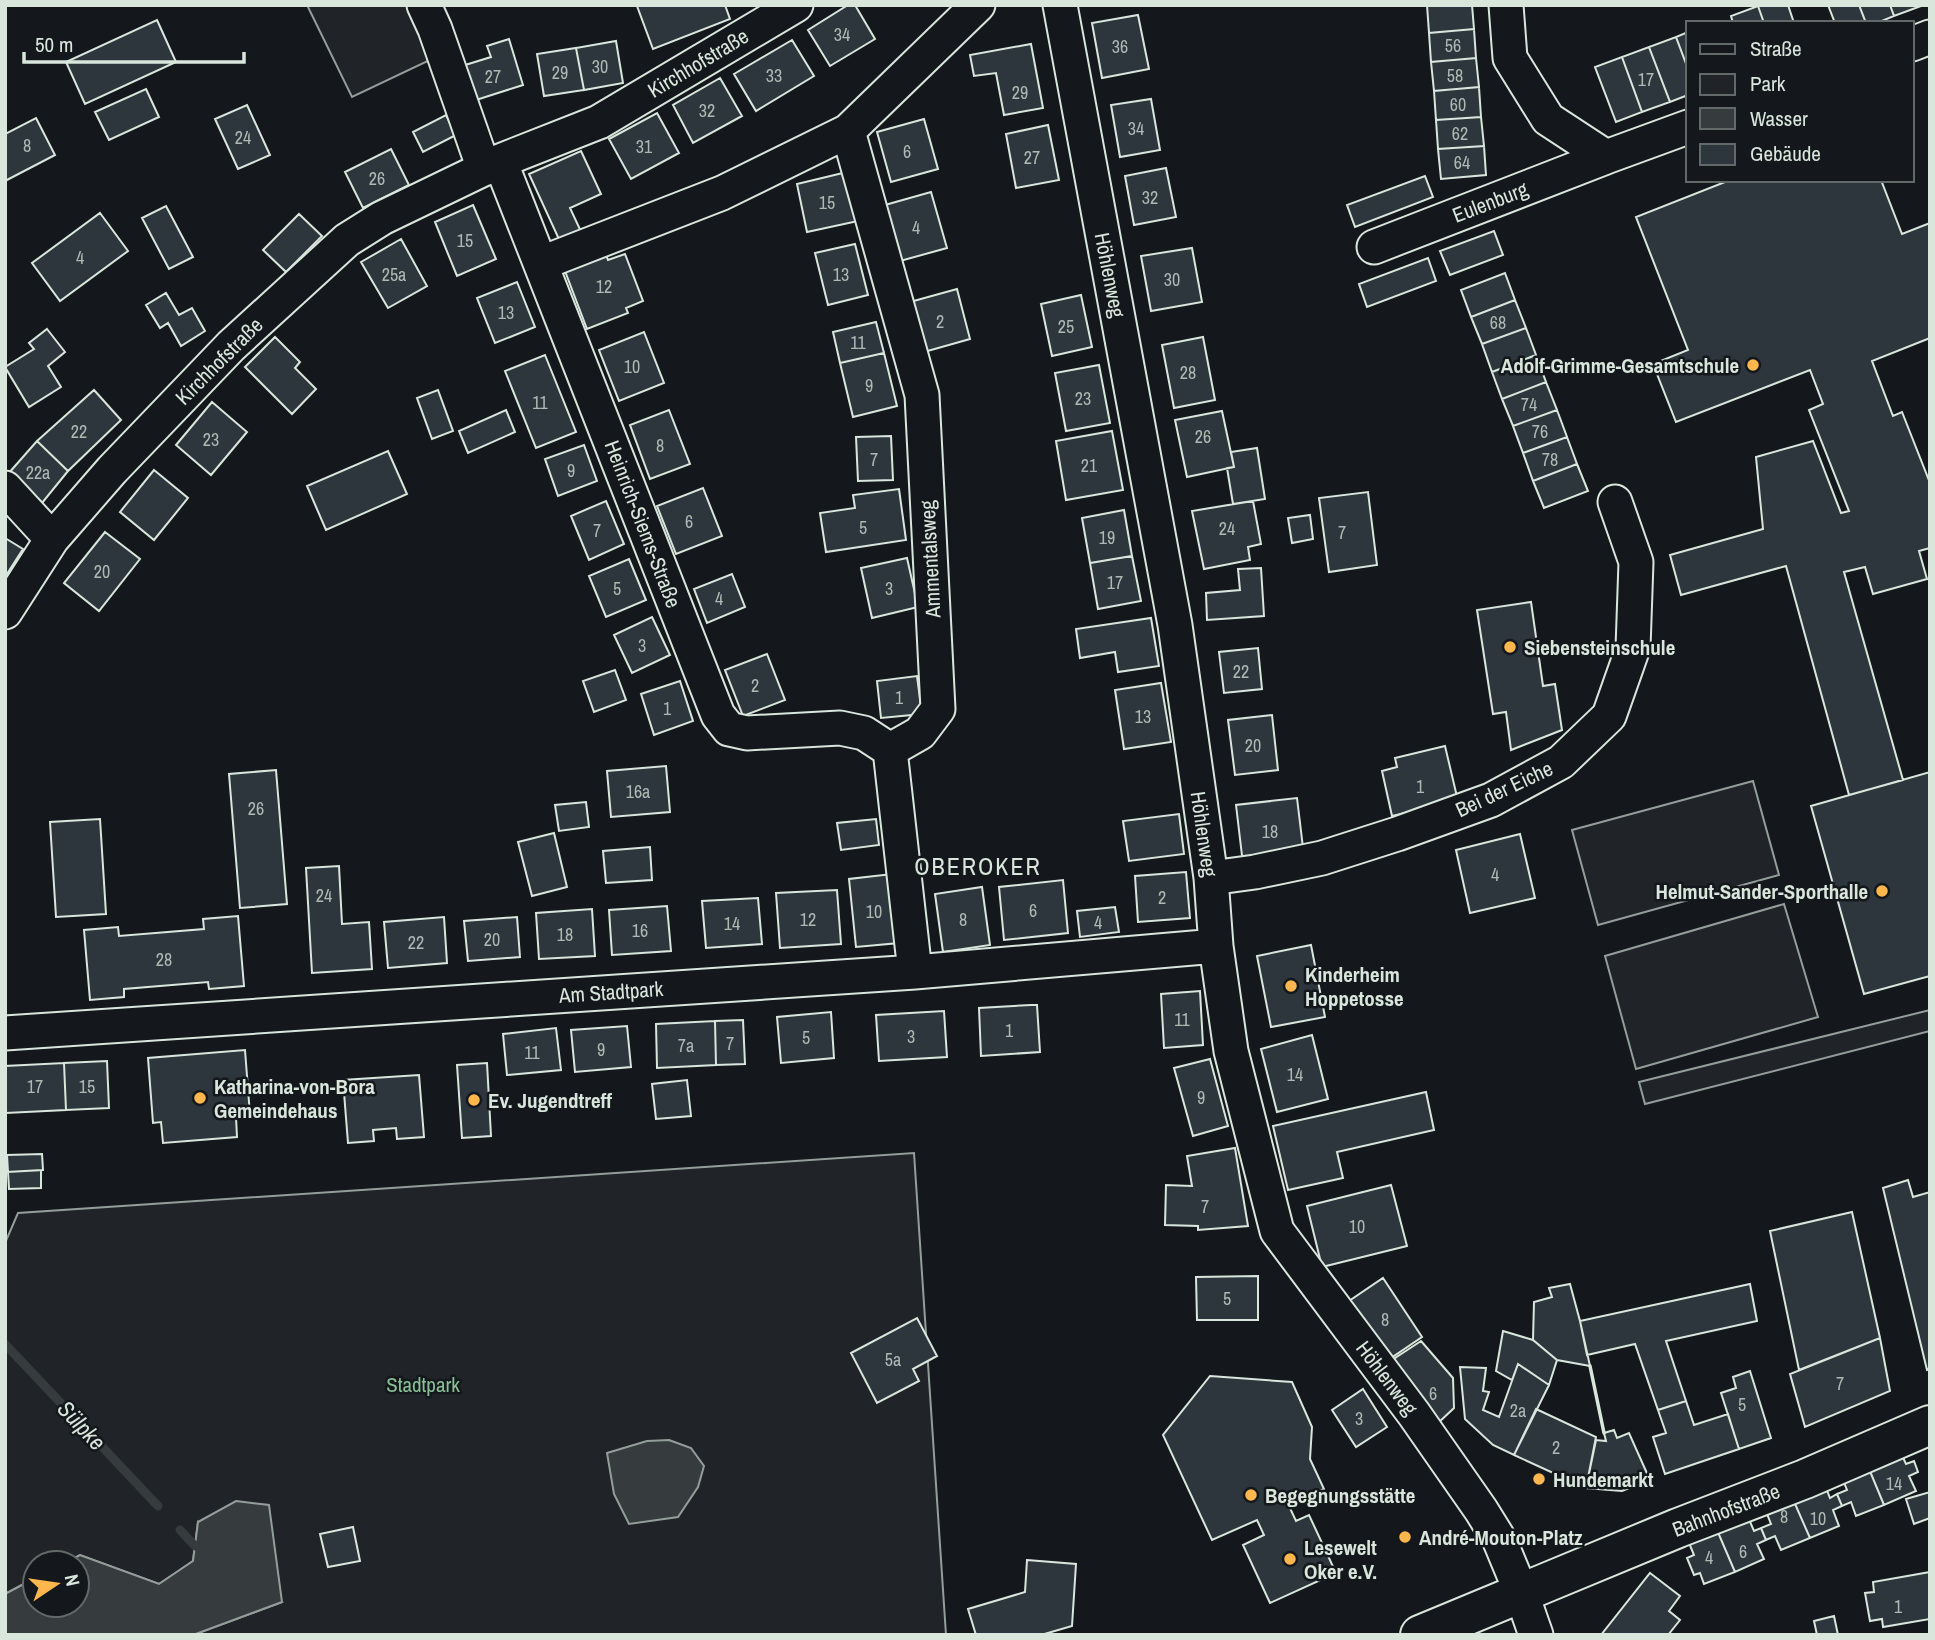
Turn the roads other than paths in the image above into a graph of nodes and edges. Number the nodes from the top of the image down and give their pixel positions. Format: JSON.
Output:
{"nodes":[{"id":1,"x":424,"y":5,"type":"edge"},
{"id":2,"x":796,"y":5,"type":"edge"},
{"id":3,"x":978,"y":5,"type":"edge"},
{"id":4,"x":1060,"y":5,"type":"edge"},
{"id":5,"x":1506,"y":5,"type":"edge"},
{"id":6,"x":1686,"y":128,"type":"edge"},
{"id":7,"x":848,"y":131,"type":"junction"},
{"id":8,"x":1606,"y":158,"type":"junction"},
{"id":9,"x":492,"y":165,"type":"junction"},
{"id":10,"x":1374,"y":247,"type":"dead end"},
{"id":11,"x":541,"y":263,"type":"junction"},
{"id":12,"x":5,"y":488,"type":"edge"},
{"id":13,"x":1615,"y":502,"type":"dead end"},
{"id":14,"x":52,"y":539,"type":"junction"},
{"id":15,"x":5,"y":612,"type":"edge"},
{"id":16,"x":890,"y":750,"type":"junction"},
{"id":17,"x":1210,"y":878,"type":"junction"},
{"id":18,"x":1216,"y":946,"type":"junction"},
{"id":19,"x":915,"y":972,"type":"junction"},
{"id":20,"x":5,"y":1033,"type":"edge"},
{"id":21,"x":1930,"y":1424,"type":"edge"},
{"id":22,"x":1521,"y":1592,"type":"junction"},
{"id":23,"x":1420,"y":1635,"type":"edge"},
{"id":24,"x":1535,"y":1635,"type":"edge"}],
"edges":[{"from":1,"to":9,"type":"street"},
{"from":2,"to":9,"type":"street","name":"Kirchhofstraße"},
{"from":3,"to":7,"type":"street"},
{"from":4,"to":17,"type":"street","name":"Höhlenweg"},
{"from":5,"to":8,"type":"street"},
{"from":6,"to":8,"type":"street","name":"Eulenburg"},
{"from":7,"to":11,"type":"street"},
{"from":7,"to":16,"type":"street","name":"Ammentalsweg"},
{"from":8,"to":10,"type":"street","name":"Eulenburg"},
{"from":9,"to":11,"type":"street","name":"Heinrich-Siems-Straße"},
{"from":9,"to":14,"type":"street","name":"Kirchhofstraße"},
{"from":11,"to":16,"type":"street","name":"Heinrich-Siems-Straße"},
{"from":12,"to":14,"type":"street"},
{"from":13,"to":17,"type":"street","name":"Bei der Eiche"},
{"from":14,"to":15,"type":"street","name":"Kirchhofstraße"},
{"from":16,"to":19,"type":"street"},
{"from":17,"to":18,"type":"street","name":"Höhlenweg"},
{"from":18,"to":19,"type":"street","name":"Am Stadtpark"},
{"from":18,"to":22,"type":"street","name":"Höhlenweg"},
{"from":19,"to":20,"type":"street","name":"Am Stadtpark"},
{"from":21,"to":22,"type":"main road","name":"Bahnhofstraße"},
{"from":22,"to":23,"type":"main road","name":"Bahnhofstraße"},
{"from":22,"to":24,"type":"street","name":"Höhlenweg"}]}
